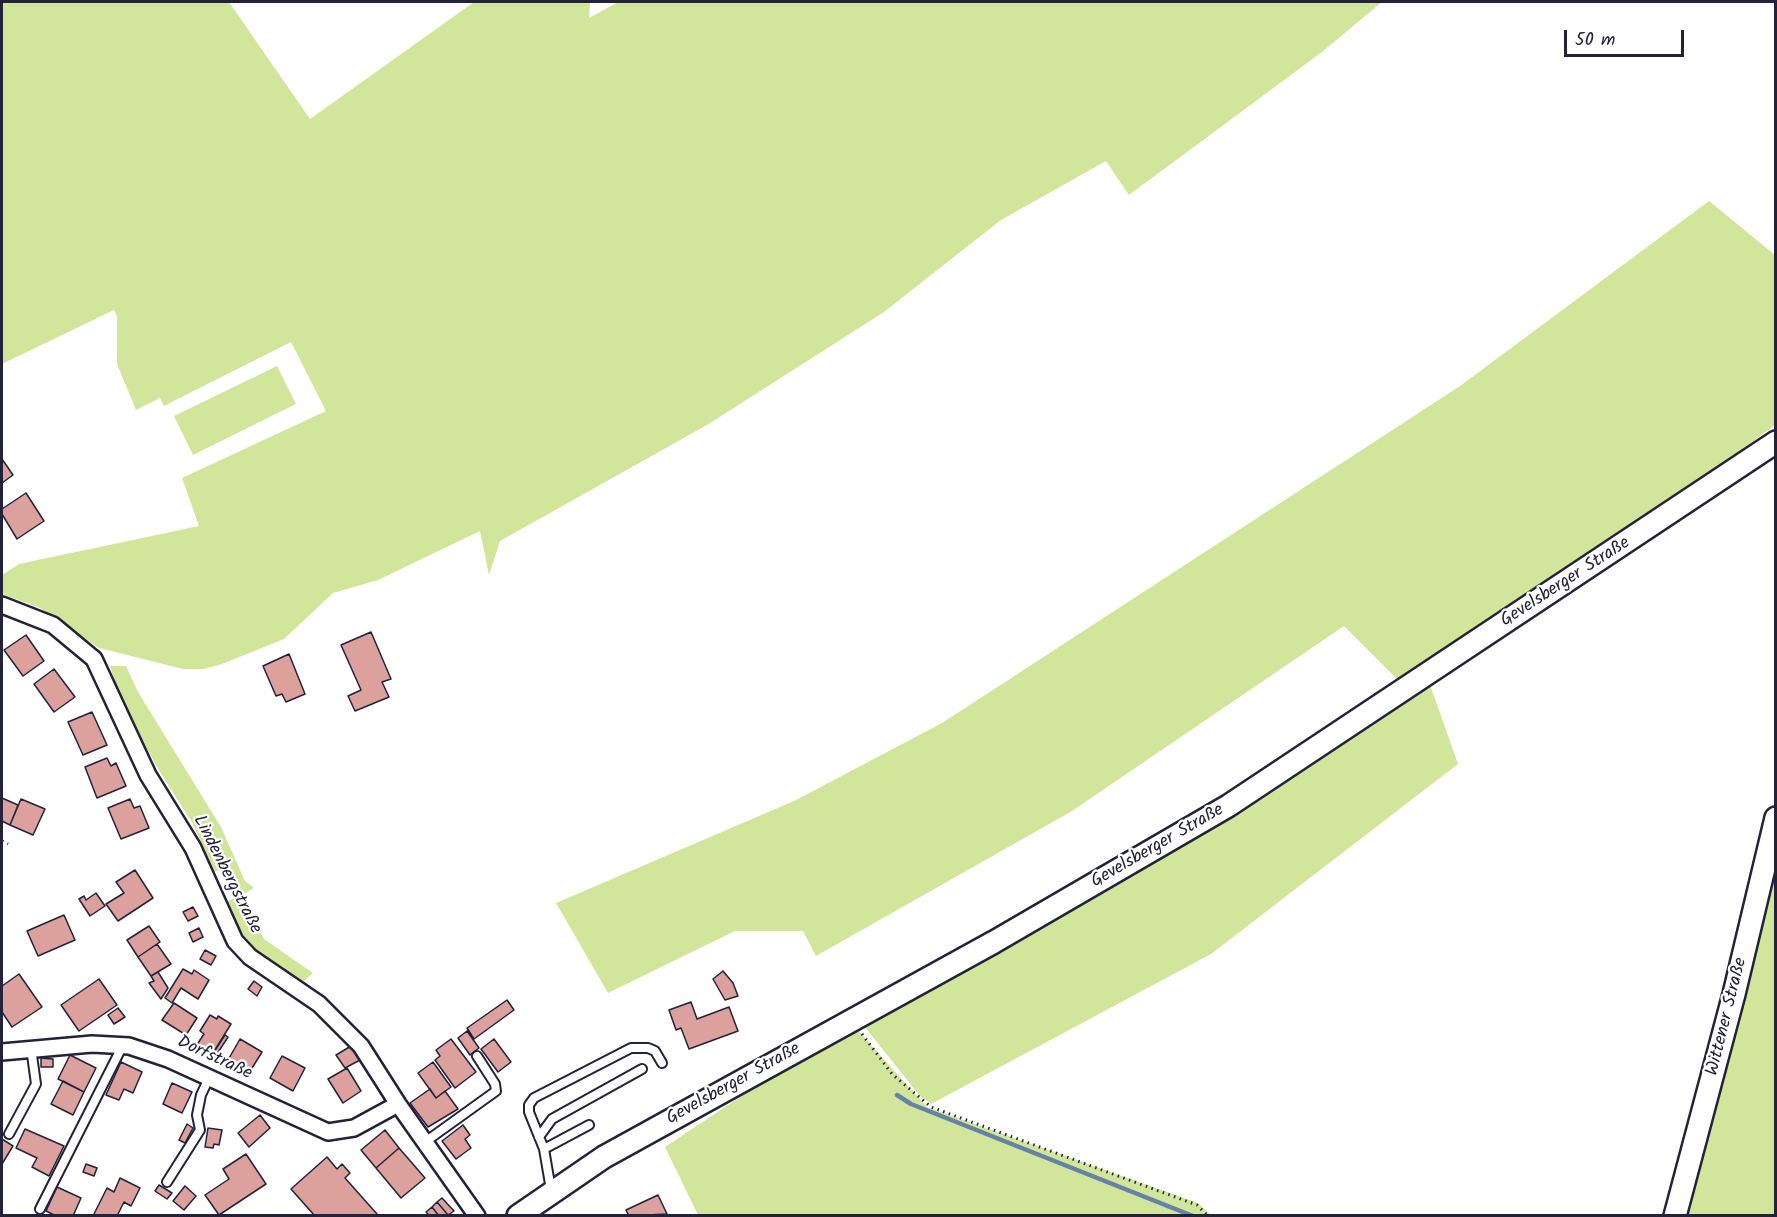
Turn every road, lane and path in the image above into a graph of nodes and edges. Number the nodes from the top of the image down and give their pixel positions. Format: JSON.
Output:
{"nodes":[{"id":1,"x":1776,"y":442,"type":"edge"},
{"id":2,"x":2,"y":605,"type":"edge"},
{"id":3,"x":1776,"y":818,"type":"edge"},
{"id":4,"x":2,"y":841,"type":"edge"},
{"id":5,"x":8,"y":844,"type":"dead end"},
{"id":6,"x":854,"y":1017,"type":"junction"},
{"id":7,"x":123,"y":1045,"type":"junction"},
{"id":8,"x":31,"y":1048,"type":"junction"},
{"id":9,"x":2,"y":1052,"type":"edge"},
{"id":10,"x":477,"y":1056,"type":"dead end"},
{"id":11,"x":662,"y":1063,"type":"dead end"},
{"id":12,"x":642,"y":1069,"type":"dead end"},
{"id":13,"x":209,"y":1078,"type":"junction"},
{"id":14,"x":398,"y":1104,"type":"junction"},
{"id":15,"x":590,"y":1125,"type":"dead end"},
{"id":16,"x":9,"y":1134,"type":"dead end"},
{"id":17,"x":539,"y":1137,"type":"junction"},
{"id":18,"x":425,"y":1142,"type":"junction"},
{"id":19,"x":544,"y":1149,"type":"junction"},
{"id":20,"x":167,"y":1182,"type":"dead end"},
{"id":21,"x":551,"y":1191,"type":"junction"},
{"id":22,"x":40,"y":1209,"type":"dead end"},
{"id":23,"x":477,"y":1215,"type":"edge"},
{"id":24,"x":518,"y":1215,"type":"edge"},
{"id":25,"x":1208,"y":1215,"type":"edge"},
{"id":26,"x":1675,"y":1215,"type":"edge"}],
"edges":[{"from":1,"to":6,"type":"main road","name":"Gevelsberger Straße"},
{"from":2,"to":14,"type":"street","name":"Lindenbergstraße"},
{"from":3,"to":26,"type":"main road","name":"Wittener Straße"},
{"from":4,"to":5,"type":"path"},
{"from":6,"to":21,"type":"main road","name":"Gevelsberger Straße"},
{"from":6,"to":25,"type":"path"},
{"from":7,"to":8,"type":"street","name":"Dorfstraße"},
{"from":7,"to":13,"type":"street","name":"Dorfstraße"},
{"from":7,"to":22,"type":"lane"},
{"from":8,"to":9,"type":"street","name":"Dorfstraße"},
{"from":8,"to":16,"type":"lane"},
{"from":10,"to":18,"type":"lane"},
{"from":11,"to":17,"type":"lane"},
{"from":12,"to":17,"type":"lane"},
{"from":13,"to":14,"type":"street","name":"Dorfstraße"},
{"from":13,"to":20,"type":"lane"},
{"from":14,"to":18,"type":"street","name":"Lindenbergstraße"},
{"from":15,"to":19,"type":"lane"},
{"from":17,"to":19,"type":"lane"},
{"from":18,"to":23,"type":"street","name":"Lindenbergstraße"},
{"from":19,"to":21,"type":"lane"},
{"from":21,"to":24,"type":"main road","name":"Gevelsberger Straße"}]}
